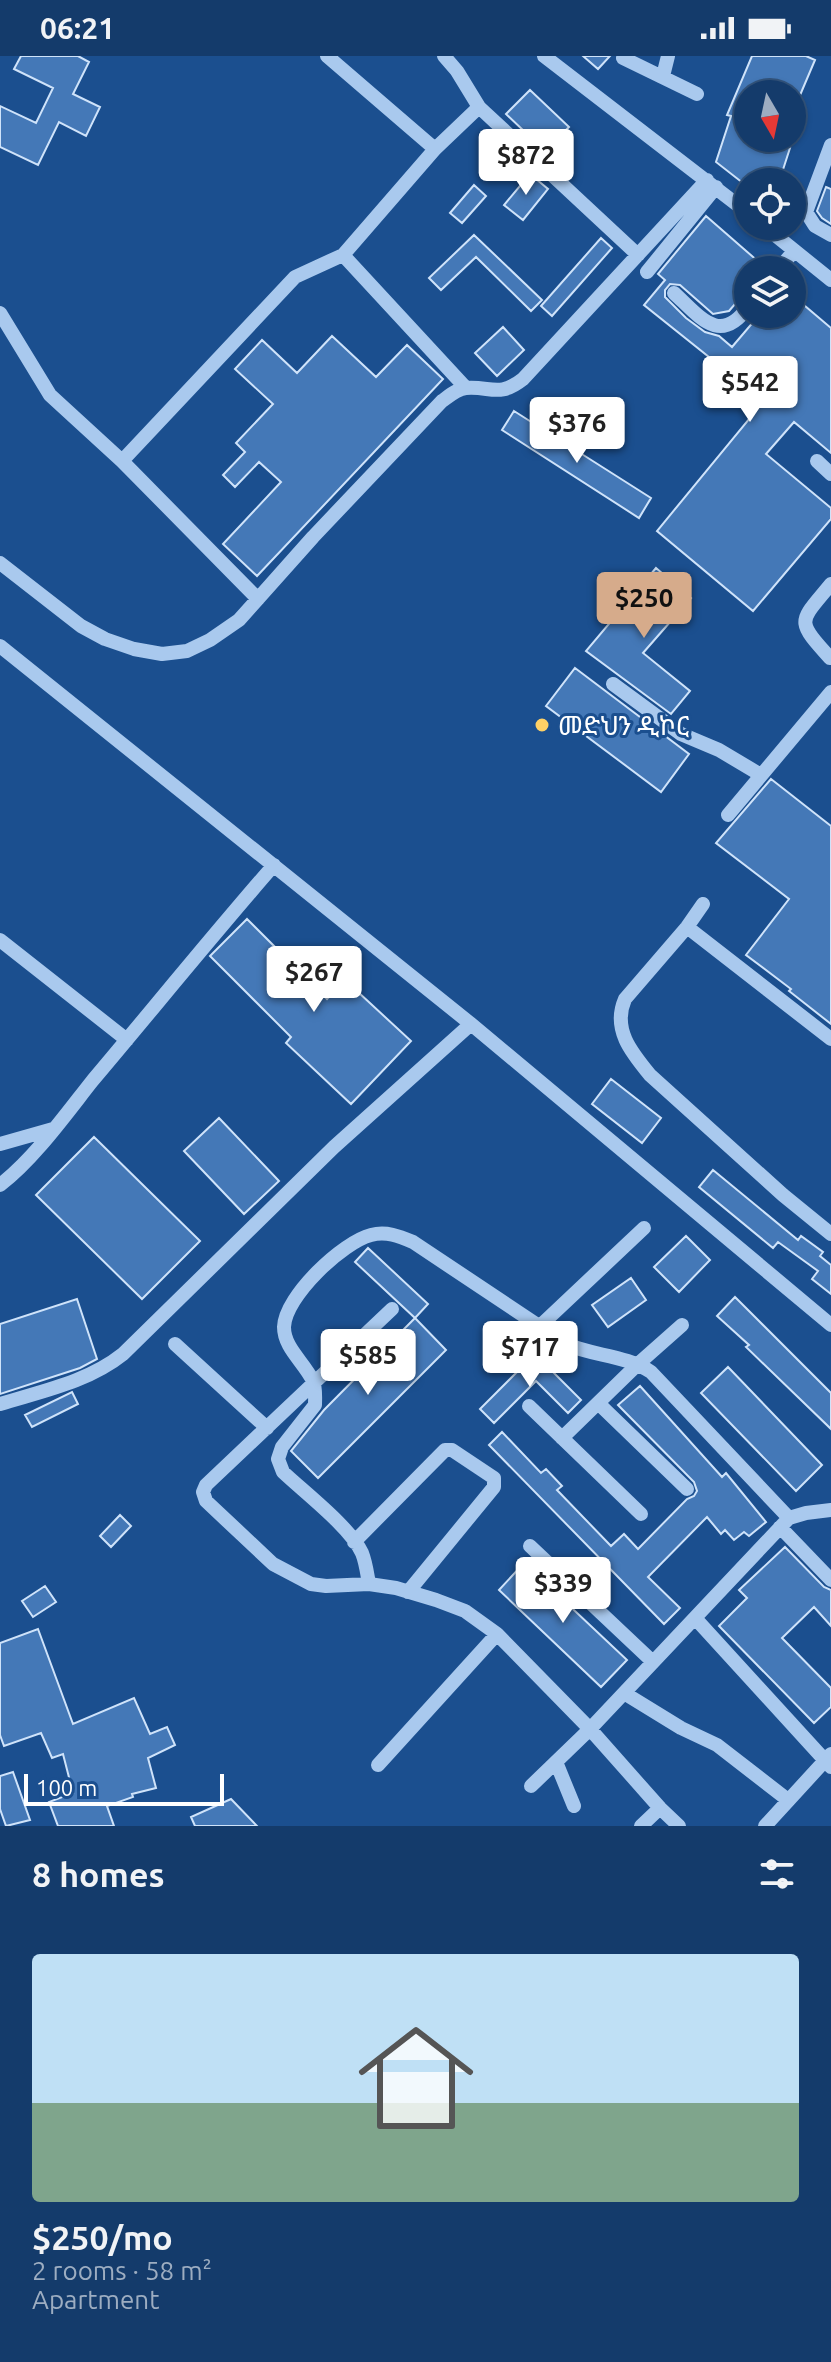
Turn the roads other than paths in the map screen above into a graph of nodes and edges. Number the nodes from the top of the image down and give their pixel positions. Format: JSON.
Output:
{"nodes":[{"id":1,"x":327,"y":56,"type":"edge"},
{"id":2,"x":444,"y":56,"type":"edge"},
{"id":3,"x":544,"y":56,"type":"edge"},
{"id":4,"x":668,"y":56,"type":"edge"},
{"id":5,"x":623,"y":58,"type":"dead end"},
{"id":6,"x":663,"y":76,"type":"junction"},
{"id":7,"x":697,"y":94,"type":"dead end"},
{"id":8,"x":479,"y":107,"type":"junction"},
{"id":9,"x":831,"y":145,"type":"edge"},
{"id":10,"x":435,"y":149,"type":"junction"},
{"id":11,"x":711,"y":184,"type":"junction"},
{"id":12,"x":734,"y":202,"type":"edge"},
{"id":13,"x":831,"y":235,"type":"edge"},
{"id":14,"x":781,"y":240,"type":"edge"},
{"id":15,"x":794,"y":251,"type":"junction"},
{"id":16,"x":343,"y":255,"type":"junction"},
{"id":17,"x":638,"y":255,"type":"junction"},
{"id":18,"x":790,"y":256,"type":"edge"},
{"id":19,"x":647,"y":272,"type":"dead end"},
{"id":20,"x":831,"y":280,"type":"edge"},
{"id":21,"x":674,"y":293,"type":"dead end"},
{"id":22,"x":0,"y":313,"type":"edge"},
{"id":23,"x":734,"y":323,"type":"edge"},
{"id":24,"x":466,"y":388,"type":"junction"},
{"id":25,"x":122,"y":461,"type":"junction"},
{"id":26,"x":817,"y":461,"type":"dead end"},
{"id":27,"x":831,"y":474,"type":"edge"},
{"id":28,"x":0,"y":563,"type":"edge"},
{"id":29,"x":831,"y":584,"type":"edge"},
{"id":30,"x":258,"y":599,"type":"junction"},
{"id":31,"x":0,"y":646,"type":"edge"},
{"id":32,"x":830,"y":658,"type":"edge"},
{"id":33,"x":613,"y":684,"type":"dead end"},
{"id":34,"x":831,"y":692,"type":"edge"},
{"id":35,"x":761,"y":775,"type":"junction"},
{"id":36,"x":728,"y":815,"type":"dead end"},
{"id":37,"x":274,"y":865,"type":"junction"},
{"id":38,"x":703,"y":904,"type":"dead end"},
{"id":39,"x":687,"y":927,"type":"junction"},
{"id":40,"x":0,"y":940,"type":"edge"},
{"id":41,"x":471,"y":1024,"type":"junction"},
{"id":42,"x":831,"y":1039,"type":"edge"},
{"id":43,"x":127,"y":1040,"type":"junction"},
{"id":44,"x":53,"y":1129,"type":"junction"},
{"id":45,"x":0,"y":1144,"type":"edge"},
{"id":46,"x":0,"y":1185,"type":"edge"},
{"id":47,"x":644,"y":1228,"type":"dead end"},
{"id":48,"x":831,"y":1234,"type":"edge"},
{"id":49,"x":392,"y":1309,"type":"dead end"},
{"id":50,"x":682,"y":1325,"type":"dead end"},
{"id":51,"x":831,"y":1325,"type":"edge"},
{"id":52,"x":540,"y":1326,"type":"junction"},
{"id":53,"x":175,"y":1344,"type":"dead end"},
{"id":54,"x":638,"y":1364,"type":"junction"},
{"id":55,"x":314,"y":1383,"type":"junction"},
{"id":56,"x":598,"y":1403,"type":"junction"},
{"id":57,"x":0,"y":1404,"type":"edge"},
{"id":58,"x":529,"y":1406,"type":"dead end"},
{"id":59,"x":267,"y":1428,"type":"junction"},
{"id":60,"x":562,"y":1438,"type":"junction"},
{"id":61,"x":687,"y":1489,"type":"dead end"},
{"id":62,"x":831,"y":1510,"type":"edge"},
{"id":63,"x":641,"y":1514,"type":"dead end"},
{"id":64,"x":785,"y":1523,"type":"junction"},
{"id":65,"x":354,"y":1542,"type":"junction"},
{"id":66,"x":530,"y":1546,"type":"dead end"},
{"id":67,"x":831,"y":1580,"type":"edge"},
{"id":68,"x":369,"y":1584,"type":"junction"},
{"id":69,"x":408,"y":1592,"type":"junction"},
{"id":70,"x":695,"y":1618,"type":"junction"},
{"id":71,"x":497,"y":1634,"type":"junction"},
{"id":72,"x":653,"y":1662,"type":"junction"},
{"id":73,"x":624,"y":1693,"type":"junction"},
{"id":74,"x":590,"y":1729,"type":"junction"},
{"id":75,"x":829,"y":1761,"type":"edge"},
{"id":76,"x":556,"y":1762,"type":"junction"},
{"id":77,"x":378,"y":1765,"type":"dead end"},
{"id":78,"x":531,"y":1786,"type":"dead end"},
{"id":79,"x":788,"y":1800,"type":"junction"},
{"id":80,"x":574,"y":1806,"type":"dead end"},
{"id":81,"x":660,"y":1808,"type":"junction"},
{"id":82,"x":641,"y":1826,"type":"edge"},
{"id":83,"x":679,"y":1826,"type":"edge"},
{"id":84,"x":765,"y":1826,"type":"edge"}],
"edges":[{"from":1,"to":10,"type":"street"},
{"from":2,"to":8,"type":"street"},
{"from":3,"to":11,"type":"street"},
{"from":4,"to":6,"type":"street"},
{"from":5,"to":6,"type":"street"},
{"from":6,"to":7,"type":"street"},
{"from":8,"to":10,"type":"street"},
{"from":8,"to":17,"type":"street"},
{"from":9,"to":13,"type":"street"},
{"from":10,"to":16,"type":"street"},
{"from":11,"to":12,"type":"street"},
{"from":11,"to":17,"type":"street"},
{"from":11,"to":19,"type":"street"},
{"from":14,"to":15,"type":"street"},
{"from":15,"to":18,"type":"street"},
{"from":15,"to":20,"type":"street"},
{"from":16,"to":24,"type":"street"},
{"from":16,"to":25,"type":"street"},
{"from":17,"to":24,"type":"street"},
{"from":21,"to":23,"type":"street"},
{"from":22,"to":25,"type":"street"},
{"from":24,"to":30,"type":"street"},
{"from":25,"to":30,"type":"street"},
{"from":26,"to":27,"type":"street"},
{"from":28,"to":30,"type":"street"},
{"from":29,"to":32,"type":"street"},
{"from":31,"to":37,"type":"street"},
{"from":33,"to":35,"type":"street"},
{"from":34,"to":35,"type":"street"},
{"from":35,"to":36,"type":"street"},
{"from":37,"to":41,"type":"street"},
{"from":37,"to":43,"type":"street"},
{"from":38,"to":39,"type":"street"},
{"from":39,"to":42,"type":"street"},
{"from":39,"to":48,"type":"street"},
{"from":40,"to":43,"type":"street"},
{"from":41,"to":51,"type":"street"},
{"from":41,"to":57,"type":"street"},
{"from":43,"to":44,"type":"street"},
{"from":44,"to":45,"type":"street"},
{"from":44,"to":46,"type":"street"},
{"from":47,"to":52,"type":"street"},
{"from":49,"to":55,"type":"street"},
{"from":50,"to":54,"type":"street"},
{"from":52,"to":54,"type":"street"},
{"from":52,"to":55,"type":"street"},
{"from":53,"to":59,"type":"street"},
{"from":54,"to":56,"type":"street"},
{"from":54,"to":64,"type":"street"},
{"from":55,"to":59,"type":"street"},
{"from":55,"to":65,"type":"street"},
{"from":56,"to":60,"type":"street"},
{"from":56,"to":61,"type":"street"},
{"from":58,"to":60,"type":"street"},
{"from":59,"to":68,"type":"street"},
{"from":60,"to":63,"type":"street"},
{"from":62,"to":64,"type":"street"},
{"from":64,"to":67,"type":"street"},
{"from":64,"to":70,"type":"street"},
{"from":65,"to":68,"type":"street"},
{"from":65,"to":69,"type":"street"},
{"from":66,"to":72,"type":"street"},
{"from":68,"to":69,"type":"street"},
{"from":69,"to":71,"type":"street"},
{"from":70,"to":72,"type":"street"},
{"from":70,"to":75,"type":"street"},
{"from":71,"to":74,"type":"street"},
{"from":71,"to":77,"type":"street"},
{"from":72,"to":73,"type":"street"},
{"from":73,"to":74,"type":"street"},
{"from":73,"to":79,"type":"street"},
{"from":74,"to":76,"type":"street"},
{"from":74,"to":81,"type":"street"},
{"from":75,"to":79,"type":"street"},
{"from":76,"to":78,"type":"street"},
{"from":76,"to":80,"type":"street"},
{"from":79,"to":84,"type":"street"},
{"from":81,"to":82,"type":"street"},
{"from":81,"to":83,"type":"street"}]}
